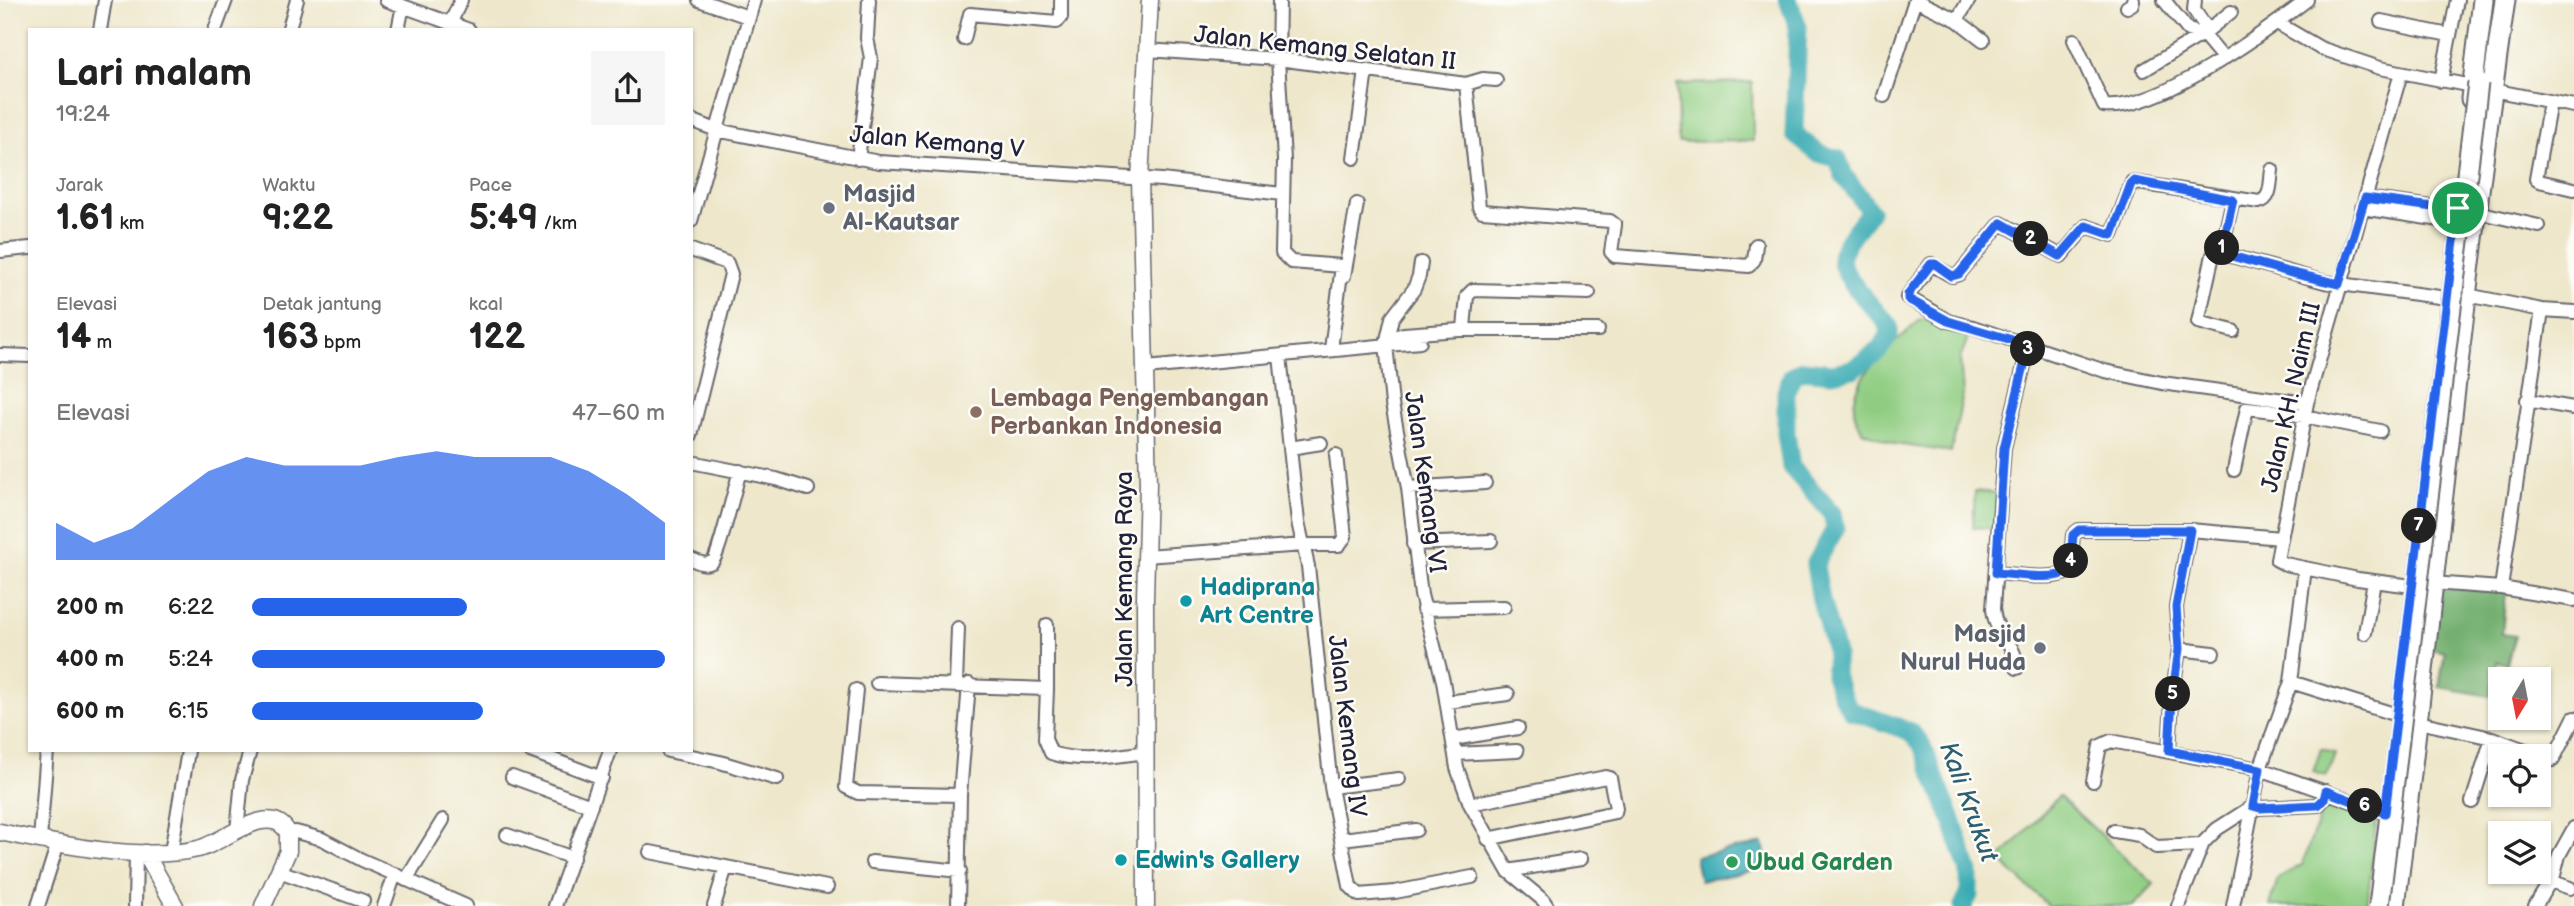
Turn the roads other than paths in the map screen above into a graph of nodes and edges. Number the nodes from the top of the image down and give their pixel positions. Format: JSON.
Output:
{"nodes":[{"id":1,"x":105,"y":0,"type":"edge"},
{"id":2,"x":226,"y":0,"type":"edge"},
{"id":3,"x":297,"y":0,"type":"edge"},
{"id":4,"x":386,"y":0,"type":"edge"},
{"id":5,"x":461,"y":0,"type":"edge"},
{"id":6,"x":699,"y":0,"type":"edge"},
{"id":7,"x":754,"y":0,"type":"edge"},
{"id":8,"x":869,"y":0,"type":"edge"},
{"id":9,"x":1061,"y":0,"type":"edge"},
{"id":10,"x":1150,"y":0,"type":"edge"},
{"id":11,"x":1279,"y":0,"type":"edge"},
{"id":12,"x":1915,"y":0,"type":"edge"},
{"id":13,"x":1969,"y":0,"type":"edge"},
{"id":14,"x":2164,"y":0,"type":"edge"},
{"id":15,"x":2195,"y":0,"type":"edge"},
{"id":16,"x":2307,"y":0,"type":"edge"},
{"id":17,"x":2457,"y":0,"type":"edge"},
{"id":18,"x":2483,"y":0,"type":"edge"},
{"id":19,"x":2489,"y":0,"type":"edge"},
{"id":20,"x":2497,"y":0,"type":"edge"},
{"id":21,"x":2505,"y":0,"type":"edge"},
{"id":22,"x":403,"y":6,"type":"junction"},
{"id":23,"x":2231,"y":12,"type":"dead end"},
{"id":24,"x":748,"y":17,"type":"junction"},
{"id":25,"x":1957,"y":20,"type":"junction"},
{"id":26,"x":2381,"y":21,"type":"dead end"},
{"id":27,"x":451,"y":22,"type":"junction"},
{"id":28,"x":2277,"y":23,"type":"junction"},
{"id":29,"x":100,"y":28,"type":"edge"},
{"id":30,"x":216,"y":28,"type":"edge"},
{"id":31,"x":289,"y":28,"type":"dead end"},
{"id":32,"x":398,"y":28,"type":"edge"},
{"id":33,"x":464,"y":28,"type":"edge"},
{"id":34,"x":2205,"y":32,"type":"junction"},
{"id":35,"x":2449,"y":35,"type":"junction"},
{"id":36,"x":964,"y":39,"type":"dead end"},
{"id":37,"x":1983,"y":40,"type":"dead end"},
{"id":38,"x":2074,"y":40,"type":"dead end"},
{"id":39,"x":1147,"y":50,"type":"junction"},
{"id":40,"x":2223,"y":58,"type":"junction"},
{"id":41,"x":1278,"y":59,"type":"junction"},
{"id":42,"x":2144,"y":70,"type":"dead end"},
{"id":43,"x":1366,"y":71,"type":"junction"},
{"id":44,"x":2401,"y":73,"type":"junction"},
{"id":45,"x":1496,"y":80,"type":"dead end"},
{"id":46,"x":2441,"y":81,"type":"junction"},
{"id":47,"x":1466,"y":84,"type":"junction"},
{"id":48,"x":2482,"y":88,"type":"junction"},
{"id":49,"x":1884,"y":96,"type":"dead end"},
{"id":50,"x":2550,"y":102,"type":"junction"},
{"id":51,"x":2574,"y":106,"type":"edge"},
{"id":52,"x":693,"y":121,"type":"edge"},
{"id":53,"x":716,"y":130,"type":"junction"},
{"id":54,"x":1354,"y":158,"type":"dead end"},
{"id":55,"x":858,"y":159,"type":"junction"},
{"id":56,"x":2272,"y":170,"type":"dead end"},
{"id":57,"x":1140,"y":179,"type":"junction"},
{"id":58,"x":2574,"y":189,"type":"edge"},
{"id":59,"x":1282,"y":194,"type":"junction"},
{"id":60,"x":2233,"y":200,"type":"junction"},
{"id":61,"x":2364,"y":203,"type":"junction"},
{"id":62,"x":1357,"y":204,"type":"dead end"},
{"id":63,"x":2477,"y":212,"type":"junction"},
{"id":64,"x":693,"y":214,"type":"edge"},
{"id":65,"x":2456,"y":217,"type":"junction"},
{"id":66,"x":2539,"y":226,"type":"dead end"},
{"id":67,"x":1756,"y":246,"type":"dead end"},
{"id":68,"x":28,"y":248,"type":"edge"},
{"id":69,"x":0,"y":251,"type":"edge"},
{"id":70,"x":693,"y":251,"type":"edge"},
{"id":71,"x":2221,"y":253,"type":"junction"},
{"id":72,"x":1421,"y":263,"type":"dead end"},
{"id":73,"x":2339,"y":284,"type":"junction"},
{"id":74,"x":1589,"y":293,"type":"dead end"},
{"id":75,"x":2467,"y":295,"type":"junction"},
{"id":76,"x":2446,"y":298,"type":"junction"},
{"id":77,"x":2542,"y":310,"type":"junction"},
{"id":78,"x":2574,"y":312,"type":"edge"},
{"id":79,"x":1459,"y":330,"type":"junction"},
{"id":80,"x":1598,"y":330,"type":"dead end"},
{"id":81,"x":2233,"y":331,"type":"dead end"},
{"id":82,"x":1387,"y":342,"type":"junction"},
{"id":83,"x":1420,"y":342,"type":"dead end"},
{"id":84,"x":2029,"y":345,"type":"junction"},
{"id":85,"x":1332,"y":349,"type":"junction"},
{"id":86,"x":0,"y":355,"type":"edge"},
{"id":87,"x":28,"y":356,"type":"edge"},
{"id":88,"x":1280,"y":356,"type":"junction"},
{"id":89,"x":1146,"y":368,"type":"junction"},
{"id":90,"x":2527,"y":400,"type":"junction"},
{"id":91,"x":2307,"y":403,"type":"junction"},
{"id":92,"x":2573,"y":408,"type":"edge"},
{"id":93,"x":2306,"y":417,"type":"junction"},
{"id":94,"x":693,"y":427,"type":"edge"},
{"id":95,"x":2380,"y":431,"type":"dead end"},
{"id":96,"x":1321,"y":443,"type":"dead end"},
{"id":97,"x":1290,"y":448,"type":"junction"},
{"id":98,"x":1336,"y":455,"type":"dead end"},
{"id":99,"x":693,"y":462,"type":"edge"},
{"id":100,"x":2234,"y":470,"type":"dead end"},
{"id":101,"x":740,"y":471,"type":"junction"},
{"id":102,"x":1485,"y":483,"type":"dead end"},
{"id":103,"x":1408,"y":488,"type":"junction"},
{"id":104,"x":808,"y":489,"type":"dead end"},
{"id":105,"x":2190,"y":530,"type":"junction"},
{"id":106,"x":2281,"y":538,"type":"junction"},
{"id":107,"x":1491,"y":541,"type":"dead end"},
{"id":108,"x":1413,"y":544,"type":"junction"},
{"id":109,"x":1304,"y":545,"type":"junction"},
{"id":110,"x":1145,"y":556,"type":"junction"},
{"id":111,"x":693,"y":560,"type":"edge"},
{"id":112,"x":2305,"y":568,"type":"junction"},
{"id":113,"x":1996,"y":573,"type":"junction"},
{"id":114,"x":2374,"y":581,"type":"junction"},
{"id":115,"x":2432,"y":583,"type":"junction"},
{"id":116,"x":2412,"y":586,"type":"junction"},
{"id":117,"x":2501,"y":588,"type":"junction"},
{"id":118,"x":2574,"y":600,"type":"edge"},
{"id":119,"x":1504,"y":607,"type":"dead end"},
{"id":120,"x":1423,"y":609,"type":"junction"},
{"id":121,"x":1047,"y":625,"type":"dead end"},
{"id":122,"x":958,"y":628,"type":"dead end"},
{"id":123,"x":2365,"y":633,"type":"dead end"},
{"id":124,"x":2179,"y":649,"type":"junction"},
{"id":125,"x":2213,"y":653,"type":"dead end"},
{"id":126,"x":2017,"y":668,"type":"dead end"},
{"id":127,"x":2291,"y":682,"type":"junction"},
{"id":128,"x":877,"y":683,"type":"dead end"},
{"id":129,"x":962,"y":684,"type":"junction"},
{"id":130,"x":1047,"y":689,"type":"junction"},
{"id":131,"x":856,"y":690,"type":"dead end"},
{"id":132,"x":1508,"y":694,"type":"dead end"},
{"id":133,"x":1447,"y":702,"type":"junction"},
{"id":134,"x":2397,"y":715,"type":"junction"},
{"id":135,"x":2574,"y":718,"type":"edge"},
{"id":136,"x":2418,"y":722,"type":"junction"},
{"id":137,"x":1518,"y":728,"type":"dead end"},
{"id":138,"x":2492,"y":738,"type":"junction"},
{"id":139,"x":1452,"y":739,"type":"junction"},
{"id":140,"x":1517,"y":751,"type":"dead end"},
{"id":141,"x":2169,"y":751,"type":"junction"},
{"id":142,"x":47,"y":752,"type":"edge"},
{"id":143,"x":188,"y":752,"type":"edge"},
{"id":144,"x":250,"y":752,"type":"edge"},
{"id":145,"x":533,"y":752,"type":"edge"},
{"id":146,"x":610,"y":752,"type":"edge"},
{"id":147,"x":673,"y":752,"type":"edge"},
{"id":148,"x":1146,"y":752,"type":"junction"},
{"id":149,"x":1455,"y":754,"type":"junction"},
{"id":150,"x":2260,"y":769,"type":"junction"},
{"id":151,"x":512,"y":777,"type":"dead end"},
{"id":152,"x":602,"y":778,"type":"junction"},
{"id":153,"x":777,"y":779,"type":"dead end"},
{"id":154,"x":1399,"y":779,"type":"dead end"},
{"id":155,"x":2093,"y":781,"type":"dead end"},
{"id":156,"x":1331,"y":787,"type":"junction"},
{"id":157,"x":2326,"y":791,"type":"junction"},
{"id":158,"x":960,"y":795,"type":"junction"},
{"id":159,"x":2472,"y":802,"type":"dead end"},
{"id":160,"x":1470,"y":804,"type":"junction"},
{"id":161,"x":591,"y":806,"type":"junction"},
{"id":162,"x":2253,"y":806,"type":"junction"},
{"id":163,"x":2385,"y":813,"type":"junction"},
{"id":164,"x":443,"y":820,"type":"dead end"},
{"id":165,"x":2574,"y":828,"type":"edge"},
{"id":166,"x":1416,"y":830,"type":"dead end"},
{"id":167,"x":237,"y":831,"type":"junction"},
{"id":168,"x":2114,"y":831,"type":"dead end"},
{"id":169,"x":0,"y":832,"type":"edge"},
{"id":170,"x":288,"y":833,"type":"junction"},
{"id":171,"x":508,"y":835,"type":"dead end"},
{"id":172,"x":1342,"y":839,"type":"junction"},
{"id":173,"x":1488,"y":839,"type":"junction"},
{"id":174,"x":40,"y":840,"type":"junction"},
{"id":175,"x":58,"y":843,"type":"junction"},
{"id":176,"x":2202,"y":845,"type":"junction"},
{"id":177,"x":171,"y":852,"type":"junction"},
{"id":178,"x":650,"y":852,"type":"dead end"},
{"id":179,"x":140,"y":853,"type":"junction"},
{"id":180,"x":573,"y":858,"type":"junction"},
{"id":181,"x":1581,"y":859,"type":"dead end"},
{"id":182,"x":872,"y":862,"type":"dead end"},
{"id":183,"x":726,"y":867,"type":"junction"},
{"id":184,"x":960,"y":870,"type":"junction"},
{"id":185,"x":279,"y":871,"type":"junction"},
{"id":186,"x":1508,"y":871,"type":"junction"},
{"id":187,"x":401,"y":877,"type":"junction"},
{"id":188,"x":1472,"y":877,"type":"dead end"},
{"id":189,"x":2551,"y":879,"type":"edge"},
{"id":190,"x":2551,"y":881,"type":"edge"},
{"id":191,"x":2548,"y":884,"type":"edge"},
{"id":192,"x":827,"y":887,"type":"dead end"},
{"id":193,"x":2570,"y":888,"type":"dead end"},
{"id":194,"x":363,"y":901,"type":"dead end"},
{"id":195,"x":38,"y":906,"type":"edge"},
{"id":196,"x":135,"y":906,"type":"edge"},
{"id":197,"x":175,"y":906,"type":"edge"},
{"id":198,"x":263,"y":906,"type":"edge"},
{"id":199,"x":384,"y":906,"type":"edge"},
{"id":200,"x":466,"y":906,"type":"edge"},
{"id":201,"x":555,"y":906,"type":"edge"},
{"id":202,"x":714,"y":906,"type":"edge"},
{"id":203,"x":958,"y":906,"type":"edge"},
{"id":204,"x":1146,"y":906,"type":"edge"},
{"id":205,"x":1546,"y":906,"type":"edge"},
{"id":206,"x":2178,"y":906,"type":"edge"},
{"id":207,"x":2234,"y":906,"type":"edge"},
{"id":208,"x":2377,"y":906,"type":"edge"},
{"id":209,"x":2390,"y":906,"type":"edge"},
{"id":210,"x":2395,"y":906,"type":"edge"},
{"id":211,"x":2535,"y":906,"type":"edge"}],
"edges":[{"from":1,"to":29,"type":"street"},
{"from":2,"to":30,"type":"street"},
{"from":3,"to":31,"type":"street"},
{"from":4,"to":22,"type":"street"},
{"from":5,"to":27,"type":"street"},
{"from":6,"to":24,"type":"street"},
{"from":7,"to":24,"type":"street"},
{"from":8,"to":55,"type":"street"},
{"from":9,"to":36,"type":"street"},
{"from":10,"to":39,"type":"street","name":"Jalan Kemang Raya"},
{"from":11,"to":41,"type":"street"},
{"from":12,"to":25,"type":"street"},
{"from":12,"to":49,"type":"street"},
{"from":13,"to":25,"type":"street"},
{"from":14,"to":34,"type":"street"},
{"from":15,"to":34,"type":"street"},
{"from":16,"to":28,"type":"street"},
{"from":17,"to":35,"type":"street"},
{"from":18,"to":48,"type":"main road"},
{"from":19,"to":208,"type":"main road","bridge":true},
{"from":20,"to":209,"type":"main road"},
{"from":21,"to":48,"type":"main road"},
{"from":22,"to":27,"type":"street"},
{"from":22,"to":32,"type":"street"},
{"from":23,"to":34,"type":"street"},
{"from":24,"to":53,"type":"street"},
{"from":25,"to":37,"type":"street"},
{"from":26,"to":35,"type":"street"},
{"from":27,"to":33,"type":"street"},
{"from":28,"to":40,"type":"street"},
{"from":28,"to":44,"type":"street"},
{"from":34,"to":40,"type":"street"},
{"from":34,"to":42,"type":"street"},
{"from":35,"to":46,"type":"street"},
{"from":38,"to":40,"type":"street"},
{"from":39,"to":41,"type":"street","name":"Jalan Kemang Selatan II"},
{"from":39,"to":57,"type":"street","name":"Jalan Kemang Raya"},
{"from":41,"to":43,"type":"street","name":"Jalan Kemang Selatan II"},
{"from":41,"to":59,"type":"street"},
{"from":43,"to":47,"type":"street","name":"Jalan Kemang Selatan II"},
{"from":43,"to":54,"type":"street"},
{"from":44,"to":46,"type":"street"},
{"from":44,"to":61,"type":"street","name":"Jalan KH. Naim III"},
{"from":45,"to":47,"type":"street"},
{"from":46,"to":48,"type":"street"},
{"from":47,"to":67,"type":"street","name":"Jalan Kemang Selatan II"},
{"from":48,"to":50,"type":"street"},
{"from":48,"to":63,"type":"main road"},
{"from":48,"to":65,"type":"main road"},
{"from":50,"to":51,"type":"street"},
{"from":50,"to":58,"type":"street"},
{"from":52,"to":53,"type":"street","name":"Jalan Kemang V"},
{"from":53,"to":55,"type":"street","name":"Jalan Kemang V"},
{"from":53,"to":64,"type":"street"},
{"from":55,"to":57,"type":"street","name":"Jalan Kemang V"},
{"from":56,"to":60,"type":"street"},
{"from":57,"to":59,"type":"street","name":"Jalan Kemang V"},
{"from":57,"to":89,"type":"street","name":"Jalan Kemang Raya"},
{"from":59,"to":85,"type":"street"},
{"from":60,"to":71,"type":"street"},
{"from":60,"to":84,"type":"street"},
{"from":61,"to":65,"type":"street"},
{"from":61,"to":73,"type":"street","name":"Jalan KH. Naim III"},
{"from":62,"to":85,"type":"street"},
{"from":63,"to":66,"type":"street"},
{"from":63,"to":75,"type":"main road"},
{"from":65,"to":76,"type":"main road"},
{"from":68,"to":69,"type":"street"},
{"from":70,"to":94,"type":"street"},
{"from":71,"to":73,"type":"street"},
{"from":71,"to":81,"type":"street"},
{"from":72,"to":82,"type":"street"},
{"from":73,"to":76,"type":"street"},
{"from":73,"to":91,"type":"street","name":"Jalan KH. Naim III"},
{"from":74,"to":79,"type":"street"},
{"from":75,"to":77,"type":"street"},
{"from":75,"to":115,"type":"main road"},
{"from":76,"to":116,"type":"main road"},
{"from":77,"to":78,"type":"street"},
{"from":77,"to":90,"type":"street"},
{"from":79,"to":80,"type":"street"},
{"from":79,"to":82,"type":"street"},
{"from":82,"to":83,"type":"street"},
{"from":82,"to":85,"type":"street"},
{"from":82,"to":103,"type":"street","name":"Jalan Kemang VI"},
{"from":84,"to":91,"type":"street"},
{"from":84,"to":113,"type":"street"},
{"from":85,"to":88,"type":"street"},
{"from":86,"to":87,"type":"street"},
{"from":88,"to":89,"type":"street"},
{"from":88,"to":97,"type":"street","name":"Jalan Kemang IV"},
{"from":89,"to":110,"type":"street","name":"Jalan Kemang Raya"},
{"from":90,"to":92,"type":"street"},
{"from":90,"to":117,"type":"street"},
{"from":91,"to":93,"type":"street","name":"Jalan KH. Naim III"},
{"from":93,"to":95,"type":"street"},
{"from":93,"to":100,"type":"street"},
{"from":93,"to":106,"type":"street","name":"Jalan KH. Naim III"},
{"from":96,"to":97,"type":"street"},
{"from":97,"to":109,"type":"street","name":"Jalan Kemang IV"},
{"from":98,"to":109,"type":"street"},
{"from":99,"to":101,"type":"street"},
{"from":101,"to":104,"type":"street"},
{"from":101,"to":111,"type":"street"},
{"from":102,"to":103,"type":"street"},
{"from":103,"to":108,"type":"street","name":"Jalan Kemang VI"},
{"from":105,"to":106,"type":"street"},
{"from":105,"to":113,"type":"street"},
{"from":105,"to":124,"type":"street"},
{"from":106,"to":112,"type":"street","name":"Jalan KH. Naim III"},
{"from":107,"to":108,"type":"street"},
{"from":108,"to":120,"type":"street","name":"Jalan Kemang VI"},
{"from":109,"to":110,"type":"street"},
{"from":109,"to":156,"type":"street","name":"Jalan Kemang IV"},
{"from":110,"to":148,"type":"street","name":"Jalan Kemang Raya"},
{"from":112,"to":114,"type":"street"},
{"from":112,"to":127,"type":"street"},
{"from":113,"to":126,"type":"street"},
{"from":114,"to":116,"type":"street"},
{"from":114,"to":123,"type":"street"},
{"from":115,"to":117,"type":"street"},
{"from":115,"to":136,"type":"main road"},
{"from":116,"to":134,"type":"main road"},
{"from":117,"to":118,"type":"street"},
{"from":119,"to":120,"type":"street"},
{"from":120,"to":133,"type":"street","name":"Jalan Kemang VI"},
{"from":121,"to":130,"type":"street"},
{"from":122,"to":129,"type":"street"},
{"from":124,"to":125,"type":"street"},
{"from":124,"to":141,"type":"street"},
{"from":127,"to":134,"type":"street"},
{"from":127,"to":150,"type":"street"},
{"from":128,"to":129,"type":"street"},
{"from":129,"to":130,"type":"street"},
{"from":129,"to":158,"type":"street"},
{"from":130,"to":148,"type":"street"},
{"from":131,"to":158,"type":"street"},
{"from":132,"to":133,"type":"street"},
{"from":133,"to":139,"type":"street","name":"Jalan Kemang VI"},
{"from":134,"to":163,"type":"main road"},
{"from":135,"to":138,"type":"street"},
{"from":136,"to":138,"type":"street"},
{"from":136,"to":210,"type":"main road"},
{"from":137,"to":139,"type":"street"},
{"from":138,"to":159,"type":"street"},
{"from":139,"to":149,"type":"street","name":"Jalan Kemang VI"},
{"from":140,"to":149,"type":"street"},
{"from":141,"to":150,"type":"street"},
{"from":141,"to":155,"type":"street"},
{"from":142,"to":174,"type":"street"},
{"from":143,"to":177,"type":"street"},
{"from":144,"to":167,"type":"street"},
{"from":145,"to":152,"type":"street"},
{"from":146,"to":152,"type":"street"},
{"from":147,"to":153,"type":"street"},
{"from":148,"to":204,"type":"street","name":"Jalan Kemang Raya"},
{"from":149,"to":160,"type":"street","name":"Jalan Kemang VI"},
{"from":150,"to":157,"type":"street"},
{"from":150,"to":162,"type":"street"},
{"from":151,"to":161,"type":"street"},
{"from":152,"to":161,"type":"street"},
{"from":154,"to":156,"type":"street"},
{"from":156,"to":172,"type":"street","name":"Jalan Kemang IV"},
{"from":157,"to":162,"type":"street"},
{"from":157,"to":163,"type":"street"},
{"from":158,"to":184,"type":"street"},
{"from":160,"to":173,"type":"street","name":"Jalan Kemang VI"},
{"from":160,"to":173,"type":"street"},
{"from":161,"to":180,"type":"street"},
{"from":162,"to":176,"type":"street"},
{"from":162,"to":207,"type":"street"},
{"from":163,"to":208,"type":"main road"},
{"from":164,"to":187,"type":"street"},
{"from":165,"to":189,"type":"street"},
{"from":166,"to":172,"type":"street","name":"Jalan Kemang IV"},
{"from":167,"to":170,"type":"street"},
{"from":167,"to":177,"type":"street"},
{"from":168,"to":176,"type":"street"},
{"from":169,"to":174,"type":"street"},
{"from":170,"to":185,"type":"street"},
{"from":170,"to":187,"type":"street"},
{"from":171,"to":180,"type":"street"},
{"from":172,"to":188,"type":"street"},
{"from":173,"to":186,"type":"street","name":"Jalan Kemang VI"},
{"from":174,"to":175,"type":"street"},
{"from":175,"to":179,"type":"street"},
{"from":175,"to":195,"type":"street"},
{"from":176,"to":206,"type":"street"},
{"from":177,"to":179,"type":"street"},
{"from":178,"to":183,"type":"street"},
{"from":179,"to":196,"type":"street"},
{"from":179,"to":197,"type":"street"},
{"from":180,"to":201,"type":"street"},
{"from":181,"to":186,"type":"street"},
{"from":182,"to":184,"type":"street"},
{"from":183,"to":192,"type":"street"},
{"from":183,"to":202,"type":"street"},
{"from":184,"to":203,"type":"street"},
{"from":185,"to":194,"type":"street"},
{"from":185,"to":198,"type":"street"},
{"from":186,"to":205,"type":"street","name":"Jalan Kemang VI"},
{"from":187,"to":199,"type":"street"},
{"from":187,"to":200,"type":"street"},
{"from":190,"to":193,"type":"street"},
{"from":191,"to":211,"type":"street"}]}
